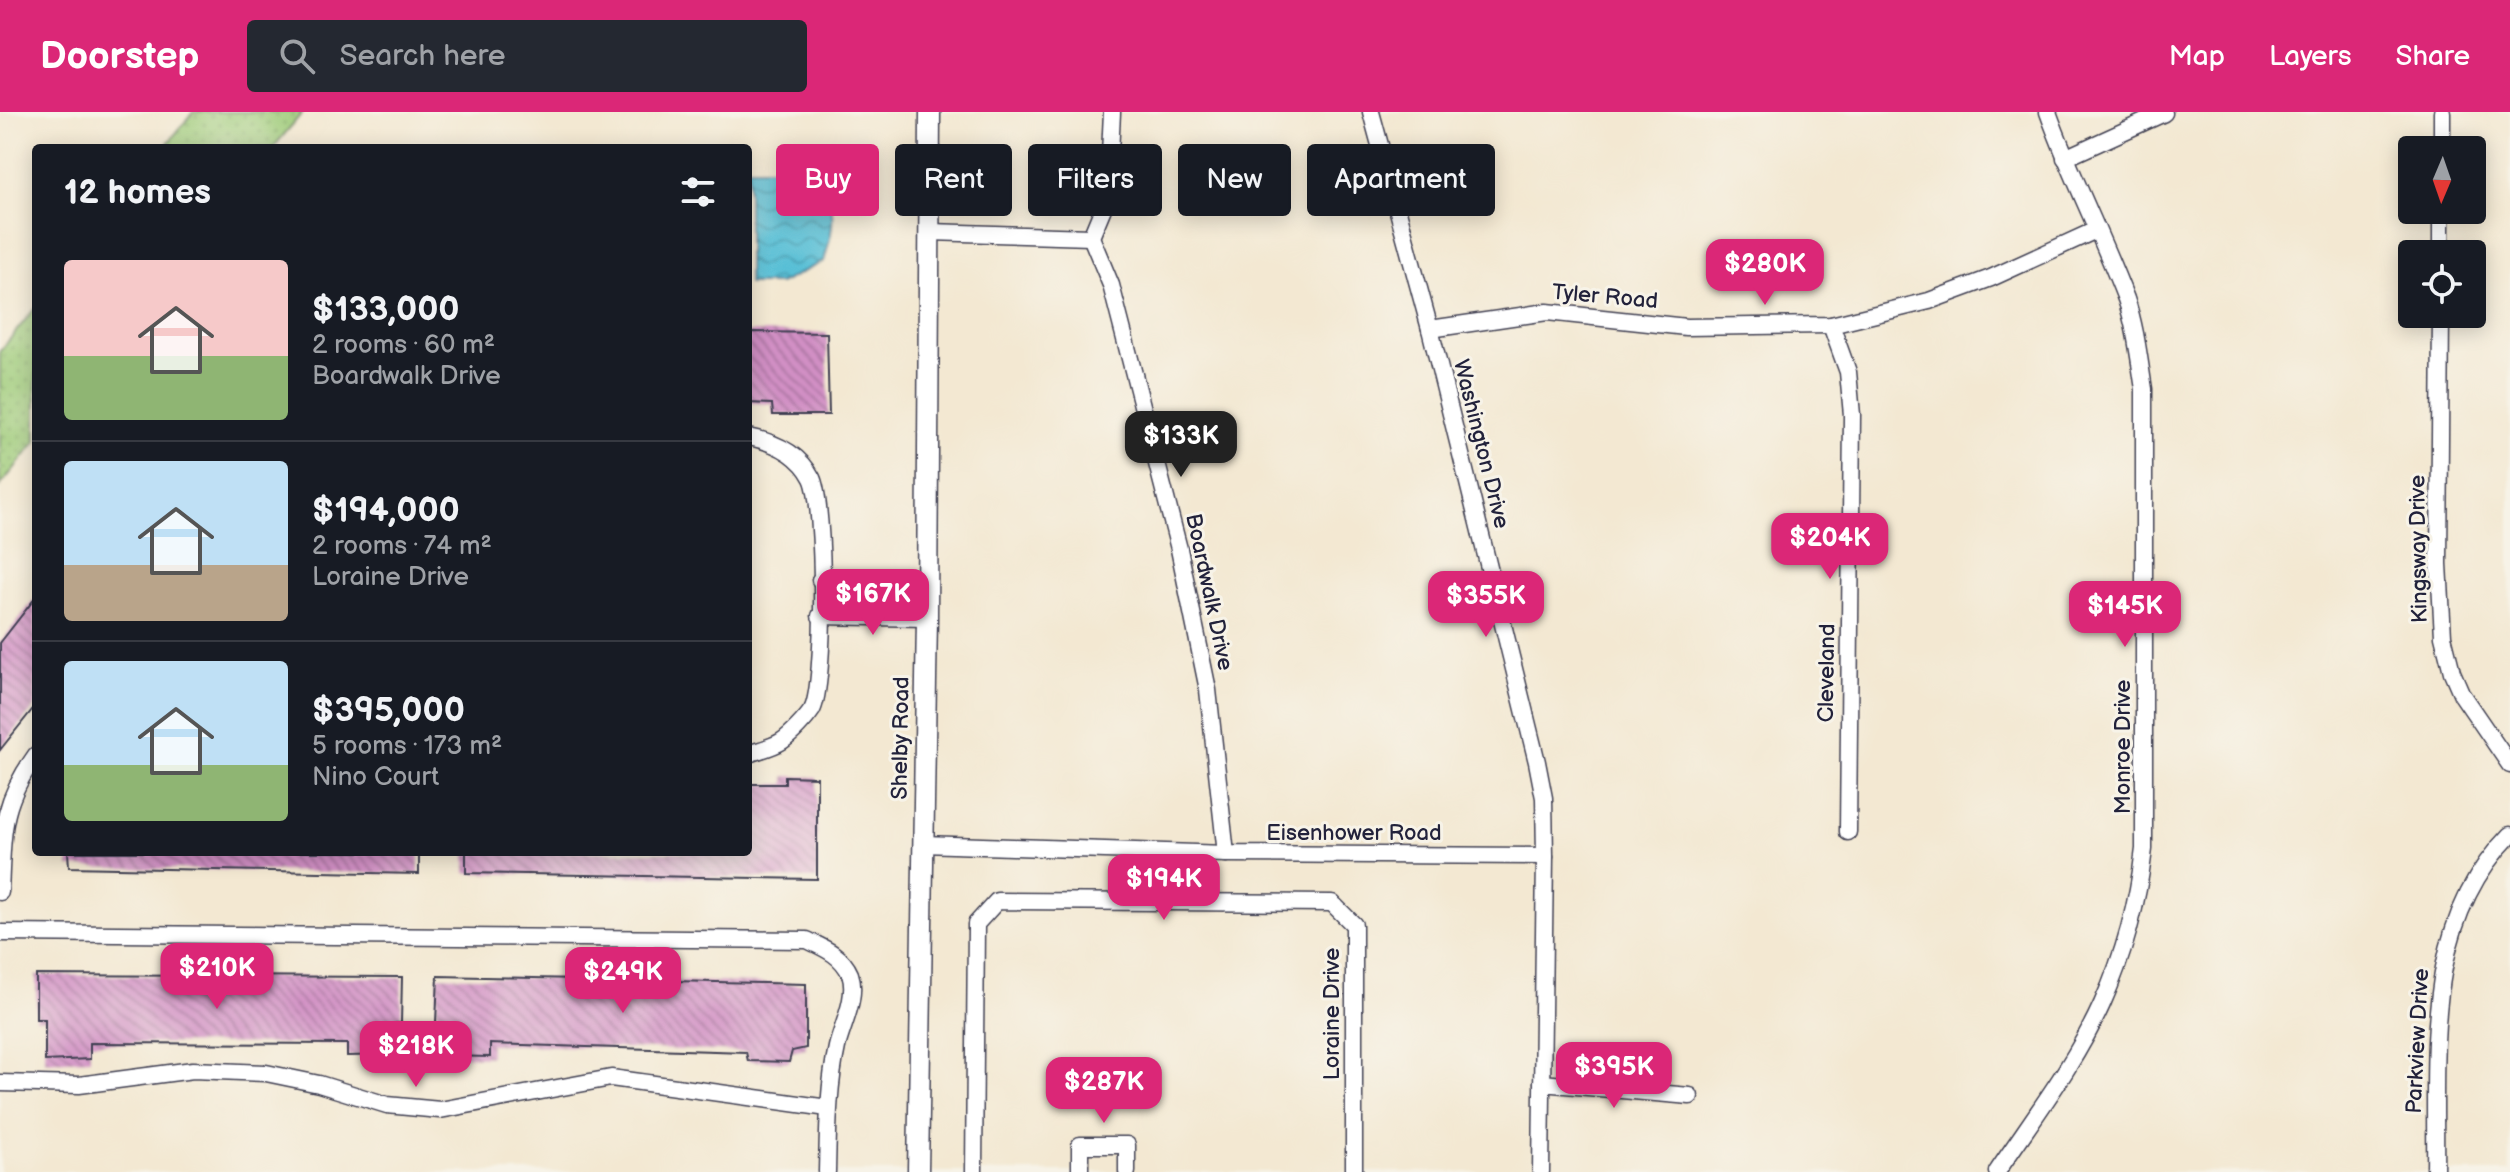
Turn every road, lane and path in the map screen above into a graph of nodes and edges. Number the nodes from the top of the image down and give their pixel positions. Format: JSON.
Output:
{"nodes":[{"id":1,"x":930,"y":112,"type":"edge"},
{"id":2,"x":1112,"y":112,"type":"edge"},
{"id":3,"x":1371,"y":112,"type":"edge"},
{"id":4,"x":2048,"y":112,"type":"edge"},
{"id":5,"x":2442,"y":112,"type":"edge"},
{"id":6,"x":2164,"y":113,"type":"edge"},
{"id":7,"x":2442,"y":136,"type":"edge"},
{"id":8,"x":2065,"y":158,"type":"junction"},
{"id":9,"x":2096,"y":230,"type":"junction"},
{"id":10,"x":930,"y":232,"type":"junction"},
{"id":11,"x":1091,"y":237,"type":"junction"},
{"id":12,"x":1831,"y":325,"type":"junction"},
{"id":13,"x":2441,"y":328,"type":"edge"},
{"id":14,"x":1430,"y":329,"type":"junction"},
{"id":15,"x":752,"y":438,"type":"edge"},
{"id":16,"x":820,"y":580,"type":"junction"},
{"id":17,"x":927,"y":582,"type":"junction"},
{"id":18,"x":820,"y":616,"type":"junction"},
{"id":19,"x":927,"y":618,"type":"junction"},
{"id":20,"x":752,"y":752,"type":"edge"},
{"id":21,"x":32,"y":761,"type":"edge"},
{"id":22,"x":2510,"y":765,"type":"edge"},
{"id":23,"x":1848,"y":832,"type":"dead end"},
{"id":24,"x":2510,"y":835,"type":"edge"},
{"id":25,"x":923,"y":844,"type":"junction"},
{"id":26,"x":1226,"y":854,"type":"junction"},
{"id":27,"x":1545,"y":856,"type":"junction"},
{"id":28,"x":0,"y":892,"type":"edge"},
{"id":29,"x":0,"y":933,"type":"edge"},
{"id":30,"x":0,"y":1083,"type":"edge"},
{"id":31,"x":1542,"y":1083,"type":"junction"},
{"id":32,"x":1690,"y":1096,"type":"dead end"},
{"id":33,"x":828,"y":1108,"type":"junction"},
{"id":34,"x":827,"y":1172,"type":"edge"},
{"id":35,"x":918,"y":1172,"type":"edge"},
{"id":36,"x":974,"y":1172,"type":"edge"},
{"id":37,"x":1080,"y":1172,"type":"edge"},
{"id":38,"x":1127,"y":1172,"type":"edge"},
{"id":39,"x":1354,"y":1172,"type":"edge"},
{"id":40,"x":1541,"y":1172,"type":"edge"},
{"id":41,"x":1997,"y":1172,"type":"edge"},
{"id":42,"x":2435,"y":1172,"type":"edge"}],
"edges":[{"from":1,"to":10,"type":"street","name":"Shelby Road"},
{"from":2,"to":11,"type":"street"},
{"from":3,"to":14,"type":"street","name":"Washington Drive"},
{"from":4,"to":8,"type":"street","name":"Monroe Drive"},
{"from":5,"to":7,"type":"street"},
{"from":6,"to":8,"type":"street"},
{"from":8,"to":9,"type":"street","name":"Monroe Drive"},
{"from":9,"to":12,"type":"street","name":"Tyler Road"},
{"from":9,"to":41,"type":"street","name":"Monroe Drive"},
{"from":10,"to":11,"type":"street"},
{"from":10,"to":17,"type":"street","name":"Shelby Road"},
{"from":11,"to":26,"type":"street","name":"Boardwalk Drive"},
{"from":12,"to":14,"type":"street","name":"Tyler Road"},
{"from":12,"to":23,"type":"street","name":"Cleveland"},
{"from":13,"to":22,"type":"street","name":"Kingsway Drive"},
{"from":14,"to":27,"type":"street","name":"Washington Drive"},
{"from":15,"to":16,"type":"street"},
{"from":16,"to":17,"type":"street"},
{"from":16,"to":18,"type":"street"},
{"from":17,"to":19,"type":"street","name":"Shelby Road"},
{"from":18,"to":19,"type":"street"},
{"from":18,"to":20,"type":"street"},
{"from":19,"to":25,"type":"street","name":"Shelby Road"},
{"from":21,"to":28,"type":"street"},
{"from":24,"to":42,"type":"street","name":"Parkview Drive"},
{"from":25,"to":26,"type":"street","name":"Eisenhower Road"},
{"from":25,"to":35,"type":"street","name":"Shelby Road"},
{"from":26,"to":27,"type":"street","name":"Eisenhower Road"},
{"from":27,"to":31,"type":"street","name":"Washington Drive"},
{"from":29,"to":33,"type":"street"},
{"from":30,"to":33,"type":"street"},
{"from":31,"to":32,"type":"street"},
{"from":31,"to":40,"type":"street","name":"Washington Drive"},
{"from":33,"to":34,"type":"street"},
{"from":36,"to":39,"type":"street","name":"Loraine Drive"},
{"from":37,"to":38,"type":"street"}]}
